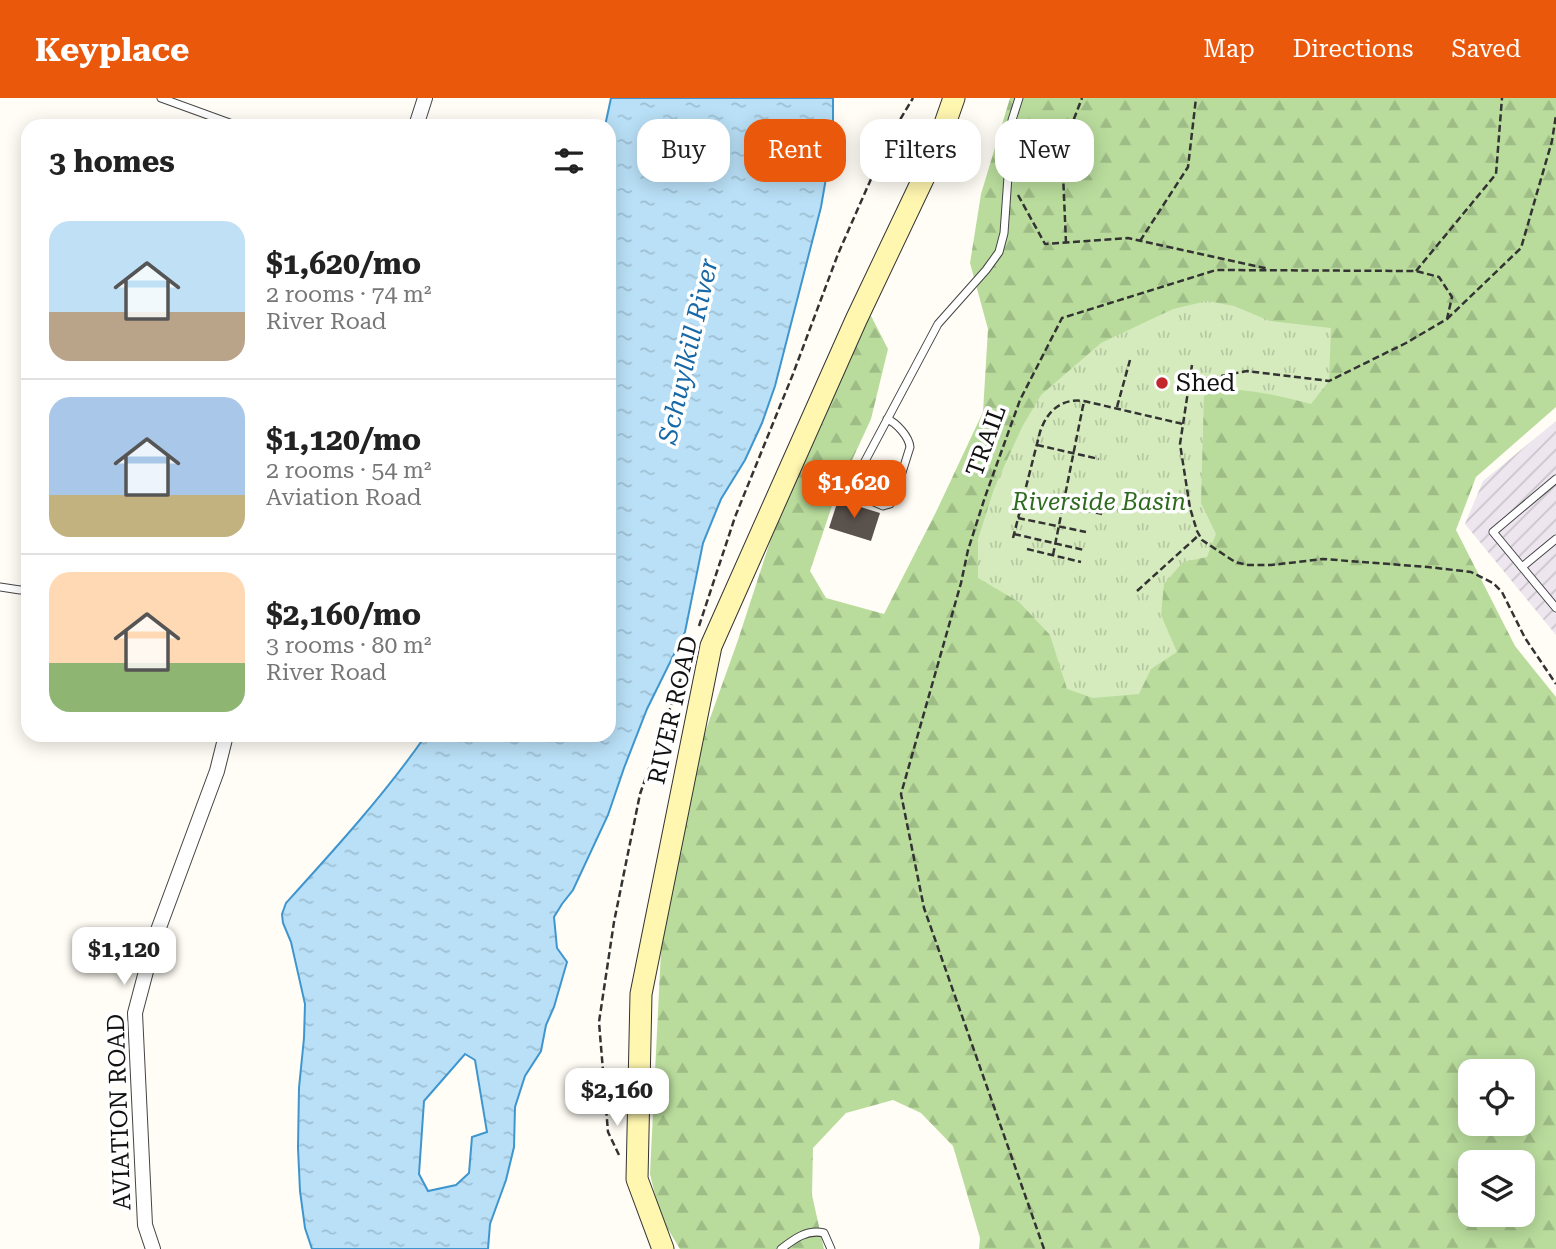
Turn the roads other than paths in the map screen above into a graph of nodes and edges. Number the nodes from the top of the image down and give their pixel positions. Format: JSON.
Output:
{"nodes":[{"id":1,"x":161,"y":98,"type":"edge"},
{"id":2,"x":425,"y":98,"type":"edge"},
{"id":3,"x":954,"y":98,"type":"edge"},
{"id":4,"x":1019,"y":98,"type":"edge"},
{"id":5,"x":219,"y":119,"type":"edge"},
{"id":6,"x":418,"y":119,"type":"edge"},
{"id":7,"x":887,"y":419,"type":"junction"},
{"id":8,"x":1556,"y":479,"type":"edge"},
{"id":9,"x":1556,"y":539,"type":"edge"},
{"id":10,"x":1522,"y":567,"type":"junction"},
{"id":11,"x":0,"y":587,"type":"edge"},
{"id":12,"x":21,"y":590,"type":"edge"},
{"id":13,"x":1556,"y":608,"type":"edge"},
{"id":14,"x":224,"y":742,"type":"edge"},
{"id":15,"x":153,"y":1249,"type":"edge"},
{"id":16,"x":663,"y":1249,"type":"edge"},
{"id":17,"x":781,"y":1249,"type":"edge"},
{"id":18,"x":831,"y":1249,"type":"edge"}],
"edges":[{"from":1,"to":5,"type":"lane"},
{"from":2,"to":6,"type":"street"},
{"from":3,"to":16,"type":"street","name":"RIVER ROAD"},
{"from":4,"to":7,"type":"lane"},
{"from":7,"to":7,"type":"lane"},
{"from":8,"to":10,"type":"lane"},
{"from":9,"to":10,"type":"lane"},
{"from":10,"to":13,"type":"lane"},
{"from":11,"to":12,"type":"lane"},
{"from":14,"to":15,"type":"street","name":"AVIATION ROAD"},
{"from":17,"to":18,"type":"lane"}]}
